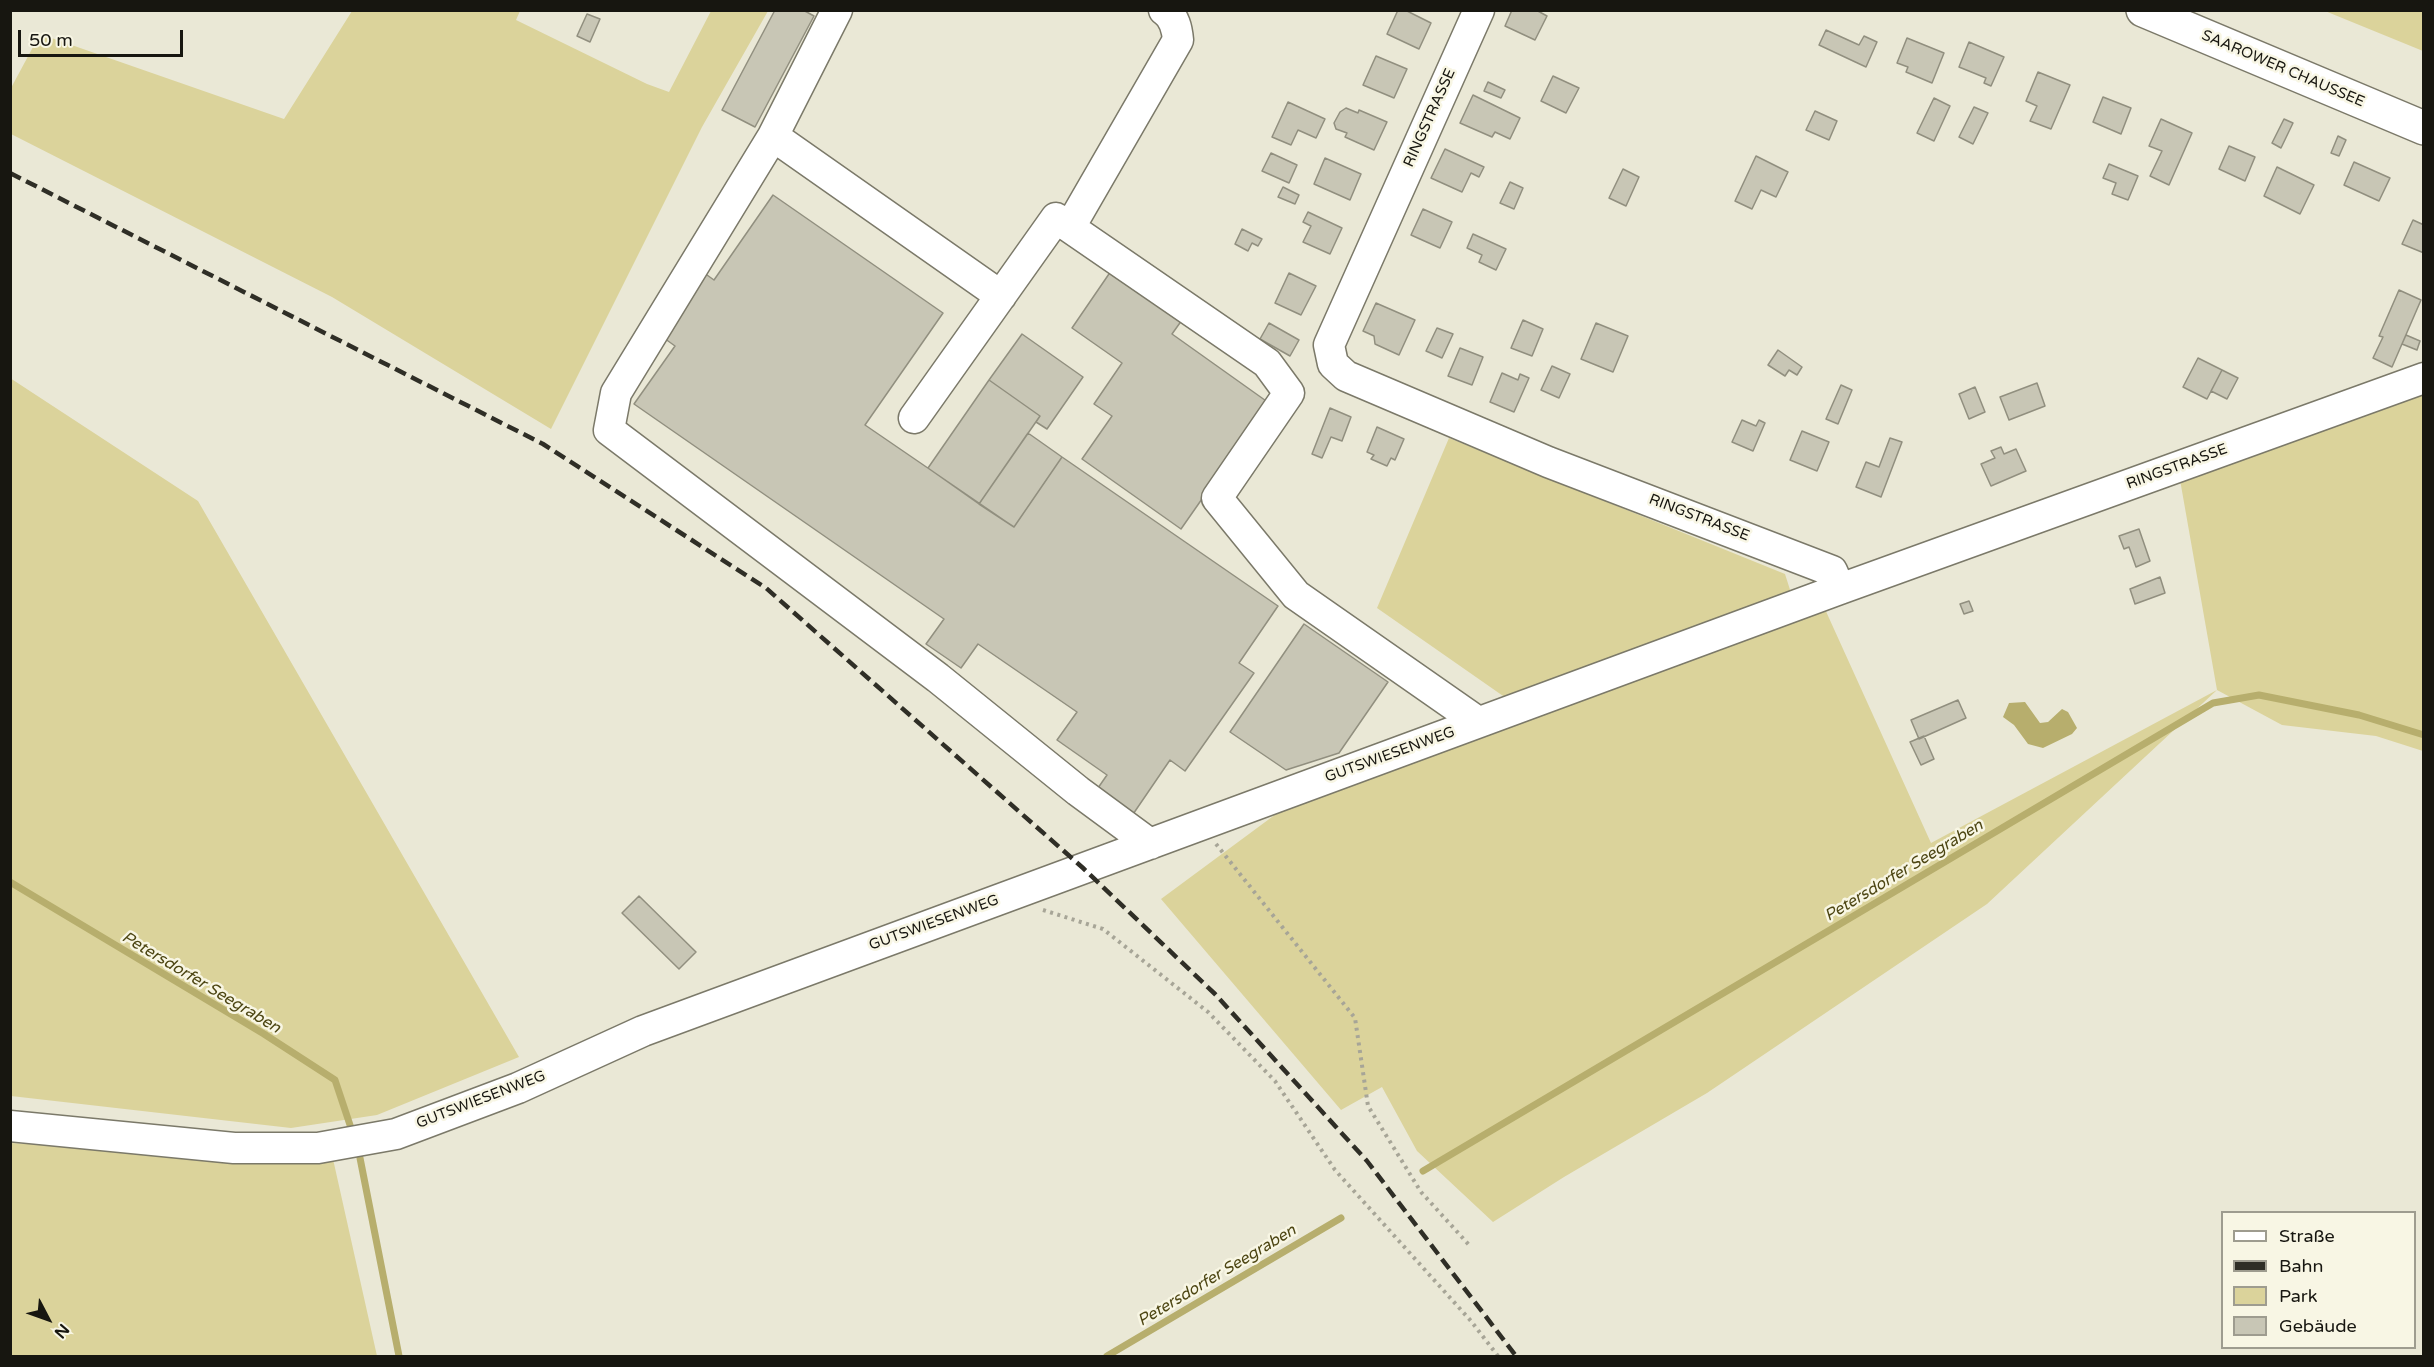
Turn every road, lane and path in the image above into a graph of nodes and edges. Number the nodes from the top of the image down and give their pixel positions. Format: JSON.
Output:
{"nodes":[{"id":1,"x":837,"y":10,"type":"edge"},
{"id":2,"x":1164,"y":10,"type":"edge"},
{"id":3,"x":1479,"y":10,"type":"edge"},
{"id":4,"x":2143,"y":10,"type":"edge"},
{"id":5,"x":2424,"y":128,"type":"edge"},
{"id":6,"x":773,"y":136,"type":"junction"},
{"id":7,"x":1070,"y":227,"type":"junction"},
{"id":8,"x":1001,"y":296,"type":"junction"},
{"id":9,"x":2424,"y":378,"type":"edge"},
{"id":10,"x":914,"y":418,"type":"dead end"},
{"id":11,"x":1840,"y":589,"type":"junction"},
{"id":12,"x":1478,"y":722,"type":"junction"},
{"id":13,"x":1201,"y":825,"type":"junction"},
{"id":14,"x":1150,"y":843,"type":"junction"},
{"id":15,"x":1002,"y":898,"type":"junction"},
{"id":16,"x":10,"y":1126,"type":"edge"},
{"id":17,"x":1470,"y":1246,"type":"dead end"},
{"id":18,"x":1498,"y":1356,"type":"edge"}],
"edges":[{"from":1,"to":6,"type":"street"},
{"from":2,"to":7,"type":"street"},
{"from":3,"to":11,"type":"street","name":"RINGSTRASSE"},
{"from":4,"to":5,"type":"main road","name":"SAAROWER CHAUSSEE"},
{"from":6,"to":8,"type":"street"},
{"from":6,"to":14,"type":"street"},
{"from":7,"to":8,"type":"street"},
{"from":7,"to":12,"type":"street"},
{"from":8,"to":10,"type":"street"},
{"from":9,"to":11,"type":"street","name":"RINGSTRASSE"},
{"from":11,"to":12,"type":"street","name":"GUTSWIESENWEG"},
{"from":12,"to":13,"type":"street","name":"GUTSWIESENWEG"},
{"from":13,"to":14,"type":"street","name":"GUTSWIESENWEG"},
{"from":13,"to":17,"type":"path"},
{"from":14,"to":15,"type":"street","name":"GUTSWIESENWEG"},
{"from":15,"to":16,"type":"street","name":"GUTSWIESENWEG"},
{"from":15,"to":18,"type":"path"}]}
